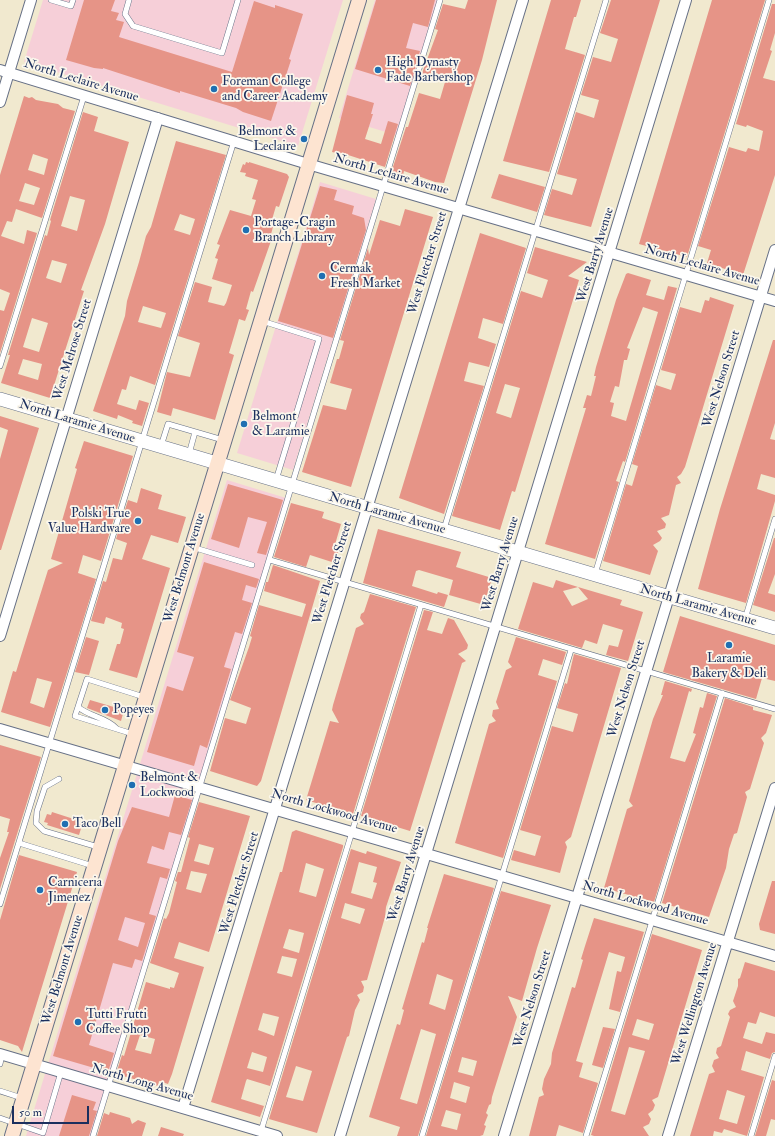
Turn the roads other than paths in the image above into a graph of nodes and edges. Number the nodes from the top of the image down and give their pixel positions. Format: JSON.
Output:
{"nodes":[{"id":1,"x":31,"y":0,"type":"edge"},
{"id":2,"x":51,"y":0,"type":"edge"},
{"id":3,"x":73,"y":0,"type":"edge"},
{"id":4,"x":129,"y":0,"type":"edge"},
{"id":5,"x":238,"y":0,"type":"edge"},
{"id":6,"x":359,"y":0,"type":"edge"},
{"id":7,"x":440,"y":0,"type":"edge"},
{"id":8,"x":523,"y":0,"type":"edge"},
{"id":9,"x":606,"y":0,"type":"edge"},
{"id":10,"x":686,"y":0,"type":"edge"},
{"id":11,"x":769,"y":0,"type":"edge"},
{"id":12,"x":4,"y":72,"type":"edge"},
{"id":13,"x":84,"y":96,"type":"junction"},
{"id":14,"x":0,"y":102,"type":"edge"},
{"id":15,"x":158,"y":118,"type":"junction"},
{"id":16,"x":234,"y":141,"type":"junction"},
{"id":17,"x":308,"y":164,"type":"junction"},
{"id":18,"x":384,"y":186,"type":"junction"},
{"id":19,"x":459,"y":208,"type":"junction"},
{"id":20,"x":534,"y":230,"type":"junction"},
{"id":21,"x":775,"y":250,"type":"edge"},
{"id":22,"x":610,"y":253,"type":"junction"},
{"id":23,"x":685,"y":275,"type":"junction"},
{"id":24,"x":761,"y":296,"type":"junction"},
{"id":25,"x":775,"y":301,"type":"edge"},
{"id":26,"x":261,"y":320,"type":"junction"},
{"id":27,"x":0,"y":366,"type":"edge"},
{"id":28,"x":0,"y":399,"type":"edge"},
{"id":29,"x":66,"y":419,"type":"junction"},
{"id":30,"x":195,"y":432,"type":"junction"},
{"id":31,"x":224,"y":440,"type":"junction"},
{"id":32,"x":142,"y":442,"type":"junction"},
{"id":33,"x":161,"y":447,"type":"junction"},
{"id":34,"x":188,"y":456,"type":"junction"},
{"id":35,"x":217,"y":464,"type":"junction"},
{"id":36,"x":275,"y":481,"type":"junction"},
{"id":37,"x":292,"y":486,"type":"junction"},
{"id":38,"x":366,"y":508,"type":"junction"},
{"id":39,"x":775,"y":519,"type":"edge"},
{"id":40,"x":443,"y":530,"type":"junction"},
{"id":41,"x":191,"y":547,"type":"junction"},
{"id":42,"x":519,"y":553,"type":"junction"},
{"id":43,"x":270,"y":560,"type":"junction"},
{"id":44,"x":252,"y":565,"type":"dead end"},
{"id":45,"x":595,"y":575,"type":"junction"},
{"id":46,"x":344,"y":582,"type":"junction"},
{"id":47,"x":668,"y":597,"type":"junction"},
{"id":48,"x":421,"y":605,"type":"junction"},
{"id":49,"x":745,"y":620,"type":"junction"},
{"id":50,"x":496,"y":628,"type":"junction"},
{"id":51,"x":775,"y":628,"type":"edge"},
{"id":52,"x":0,"y":636,"type":"edge"},
{"id":53,"x":572,"y":650,"type":"junction"},
{"id":54,"x":646,"y":671,"type":"junction"},
{"id":55,"x":722,"y":694,"type":"junction"},
{"id":56,"x":145,"y":698,"type":"junction"},
{"id":57,"x":78,"y":707,"type":"junction"},
{"id":58,"x":775,"y":709,"type":"edge"},
{"id":59,"x":0,"y":729,"type":"edge"},
{"id":60,"x":116,"y":729,"type":"junction"},
{"id":61,"x":134,"y":734,"type":"junction"},
{"id":62,"x":49,"y":744,"type":"junction"},
{"id":63,"x":125,"y":765,"type":"junction"},
{"id":64,"x":59,"y":779,"type":"dead end"},
{"id":65,"x":200,"y":787,"type":"junction"},
{"id":66,"x":775,"y":788,"type":"edge"},
{"id":67,"x":276,"y":809,"type":"junction"},
{"id":68,"x":352,"y":831,"type":"junction"},
{"id":69,"x":18,"y":843,"type":"junction"},
{"id":70,"x":100,"y":848,"type":"junction"},
{"id":71,"x":427,"y":853,"type":"junction"},
{"id":72,"x":94,"y":867,"type":"junction"},
{"id":73,"x":502,"y":875,"type":"junction"},
{"id":74,"x":577,"y":898,"type":"junction"},
{"id":75,"x":0,"y":904,"type":"edge"},
{"id":76,"x":652,"y":920,"type":"junction"},
{"id":77,"x":728,"y":942,"type":"junction"},
{"id":78,"x":775,"y":956,"type":"edge"},
{"id":79,"x":775,"y":1056,"type":"edge"},
{"id":80,"x":1,"y":1057,"type":"edge"},
{"id":81,"x":34,"y":1064,"type":"junction"},
{"id":82,"x":61,"y":1072,"type":"junction"},
{"id":83,"x":108,"y":1086,"type":"junction"},
{"id":84,"x":0,"y":1092,"type":"edge"},
{"id":85,"x":24,"y":1098,"type":"junction"},
{"id":86,"x":184,"y":1108,"type":"junction"},
{"id":87,"x":0,"y":1118,"type":"edge"},
{"id":88,"x":14,"y":1130,"type":"edge"},
{"id":89,"x":261,"y":1131,"type":"junction"},
{"id":90,"x":93,"y":1136,"type":"edge"},
{"id":91,"x":277,"y":1136,"type":"edge"},
{"id":92,"x":340,"y":1136,"type":"edge"},
{"id":93,"x":422,"y":1136,"type":"edge"},
{"id":94,"x":504,"y":1136,"type":"edge"},
{"id":95,"x":586,"y":1136,"type":"edge"},
{"id":96,"x":668,"y":1136,"type":"edge"},
{"id":97,"x":751,"y":1136,"type":"edge"}],
"edges":[{"from":1,"to":12,"type":"street"},
{"from":2,"to":3,"type":"lane"},
{"from":4,"to":5,"type":"lane"},
{"from":6,"to":17,"type":"main road","name":"West Belmont Avenue"},
{"from":7,"to":18,"type":"lane"},
{"from":8,"to":19,"type":"street","name":"West Fletcher Street"},
{"from":9,"to":20,"type":"lane"},
{"from":10,"to":22,"type":"street","name":"West Barry Avenue"},
{"from":11,"to":23,"type":"lane"},
{"from":12,"to":13,"type":"street","name":"North Leclaire Avenue"},
{"from":12,"to":14,"type":"street"},
{"from":13,"to":15,"type":"street","name":"North Leclaire Avenue"},
{"from":13,"to":27,"type":"lane"},
{"from":15,"to":16,"type":"street","name":"North Leclaire Avenue"},
{"from":15,"to":29,"type":"street","name":"West Melrose Street"},
{"from":16,"to":17,"type":"street","name":"North Leclaire Avenue"},
{"from":16,"to":32,"type":"lane"},
{"from":17,"to":18,"type":"street","name":"North Leclaire Avenue"},
{"from":17,"to":26,"type":"main road","name":"West Belmont Avenue"},
{"from":18,"to":19,"type":"street","name":"North Leclaire Avenue"},
{"from":18,"to":37,"type":"lane"},
{"from":19,"to":20,"type":"street","name":"North Leclaire Avenue"},
{"from":19,"to":38,"type":"street","name":"West Fletcher Street"},
{"from":20,"to":22,"type":"street","name":"North Leclaire Avenue"},
{"from":20,"to":40,"type":"lane"},
{"from":21,"to":24,"type":"street","name":"West Nelson Street"},
{"from":22,"to":23,"type":"street","name":"North Leclaire Avenue"},
{"from":22,"to":42,"type":"street","name":"West Barry Avenue"},
{"from":23,"to":24,"type":"street","name":"North Leclaire Avenue"},
{"from":23,"to":45,"type":"lane"},
{"from":24,"to":25,"type":"street","name":"North Leclaire Avenue"},
{"from":24,"to":47,"type":"street","name":"West Nelson Street"},
{"from":26,"to":31,"type":"main road","name":"West Belmont Avenue"},
{"from":26,"to":36,"type":"lane"},
{"from":28,"to":29,"type":"street","name":"North Laramie Avenue"},
{"from":29,"to":32,"type":"street","name":"North Laramie Avenue"},
{"from":29,"to":52,"type":"street","name":"West Melrose Street"},
{"from":30,"to":31,"type":"lane"},
{"from":30,"to":33,"type":"lane"},
{"from":30,"to":34,"type":"lane"},
{"from":31,"to":35,"type":"main road","name":"West Belmont Avenue"},
{"from":32,"to":33,"type":"street","name":"North Laramie Avenue"},
{"from":32,"to":62,"type":"lane"},
{"from":33,"to":34,"type":"street","name":"North Laramie Avenue"},
{"from":34,"to":35,"type":"street","name":"North Laramie Avenue"},
{"from":35,"to":36,"type":"street","name":"North Laramie Avenue"},
{"from":35,"to":41,"type":"main road","name":"West Belmont Avenue"},
{"from":36,"to":37,"type":"street","name":"North Laramie Avenue"},
{"from":37,"to":38,"type":"street","name":"North Laramie Avenue"},
{"from":37,"to":43,"type":"lane"},
{"from":38,"to":40,"type":"street","name":"North Laramie Avenue"},
{"from":38,"to":46,"type":"street","name":"West Fletcher Street"},
{"from":39,"to":49,"type":"lane"},
{"from":40,"to":42,"type":"street","name":"North Laramie Avenue"},
{"from":41,"to":44,"type":"lane"},
{"from":41,"to":56,"type":"main road","name":"West Belmont Avenue"},
{"from":42,"to":45,"type":"street","name":"North Laramie Avenue"},
{"from":42,"to":50,"type":"street","name":"West Barry Avenue"},
{"from":43,"to":46,"type":"lane"},
{"from":43,"to":65,"type":"lane"},
{"from":45,"to":47,"type":"street","name":"North Laramie Avenue"},
{"from":46,"to":48,"type":"lane"},
{"from":46,"to":67,"type":"street","name":"West Fletcher Street"},
{"from":47,"to":49,"type":"street","name":"North Laramie Avenue"},
{"from":47,"to":54,"type":"street","name":"West Nelson Street"},
{"from":48,"to":50,"type":"lane"},
{"from":48,"to":68,"type":"lane"},
{"from":49,"to":51,"type":"street","name":"North Laramie Avenue"},
{"from":50,"to":53,"type":"lane"},
{"from":50,"to":71,"type":"street","name":"West Barry Avenue"},
{"from":53,"to":54,"type":"lane"},
{"from":53,"to":73,"type":"lane"},
{"from":54,"to":55,"type":"lane"},
{"from":54,"to":74,"type":"street","name":"West Nelson Street"},
{"from":55,"to":58,"type":"lane"},
{"from":55,"to":76,"type":"lane"},
{"from":56,"to":57,"type":"lane"},
{"from":56,"to":61,"type":"main road","name":"West Belmont Avenue"},
{"from":57,"to":60,"type":"lane"},
{"from":57,"to":60,"type":"lane"},
{"from":59,"to":62,"type":"street","name":"North Lockwood Avenue"},
{"from":60,"to":61,"type":"lane"},
{"from":61,"to":63,"type":"main road","name":"West Belmont Avenue"},
{"from":62,"to":63,"type":"street","name":"North Lockwood Avenue"},
{"from":62,"to":69,"type":"lane"},
{"from":63,"to":65,"type":"street","name":"North Lockwood Avenue"},
{"from":63,"to":70,"type":"main road","name":"West Belmont Avenue"},
{"from":64,"to":70,"type":"lane"},
{"from":65,"to":67,"type":"street","name":"North Lockwood Avenue"},
{"from":65,"to":83,"type":"lane"},
{"from":66,"to":77,"type":"street","name":"West Wellington Avenue"},
{"from":67,"to":68,"type":"street","name":"North Lockwood Avenue"},
{"from":67,"to":86,"type":"street","name":"West Fletcher Street"},
{"from":68,"to":71,"type":"street","name":"North Lockwood Avenue"},
{"from":68,"to":89,"type":"lane"},
{"from":69,"to":72,"type":"lane"},
{"from":69,"to":75,"type":"lane"},
{"from":70,"to":72,"type":"main road","name":"West Belmont Avenue"},
{"from":71,"to":73,"type":"street","name":"North Lockwood Avenue"},
{"from":71,"to":92,"type":"street","name":"West Barry Avenue"},
{"from":72,"to":81,"type":"main road","name":"West Belmont Avenue"},
{"from":73,"to":74,"type":"street","name":"North Lockwood Avenue"},
{"from":73,"to":93,"type":"lane"},
{"from":74,"to":76,"type":"street","name":"North Lockwood Avenue"},
{"from":74,"to":94,"type":"street","name":"West Nelson Street"},
{"from":76,"to":77,"type":"street","name":"North Lockwood Avenue"},
{"from":76,"to":95,"type":"lane"},
{"from":77,"to":78,"type":"street","name":"North Lockwood Avenue"},
{"from":77,"to":96,"type":"street","name":"West Wellington Avenue"},
{"from":79,"to":97,"type":"lane"},
{"from":80,"to":81,"type":"street","name":"North Long Avenue"},
{"from":81,"to":82,"type":"street","name":"North Long Avenue"},
{"from":81,"to":85,"type":"main road","name":"West Belmont Avenue"},
{"from":82,"to":83,"type":"street","name":"North Long Avenue"},
{"from":82,"to":88,"type":"lane"},
{"from":83,"to":86,"type":"street","name":"North Long Avenue"},
{"from":83,"to":90,"type":"lane"},
{"from":84,"to":85,"type":"lane"},
{"from":85,"to":88,"type":"main road","name":"West Belmont Avenue"},
{"from":86,"to":89,"type":"street","name":"North Long Avenue"},
{"from":87,"to":88,"type":"lane"},
{"from":89,"to":91,"type":"street","name":"North Long Avenue"}]}
